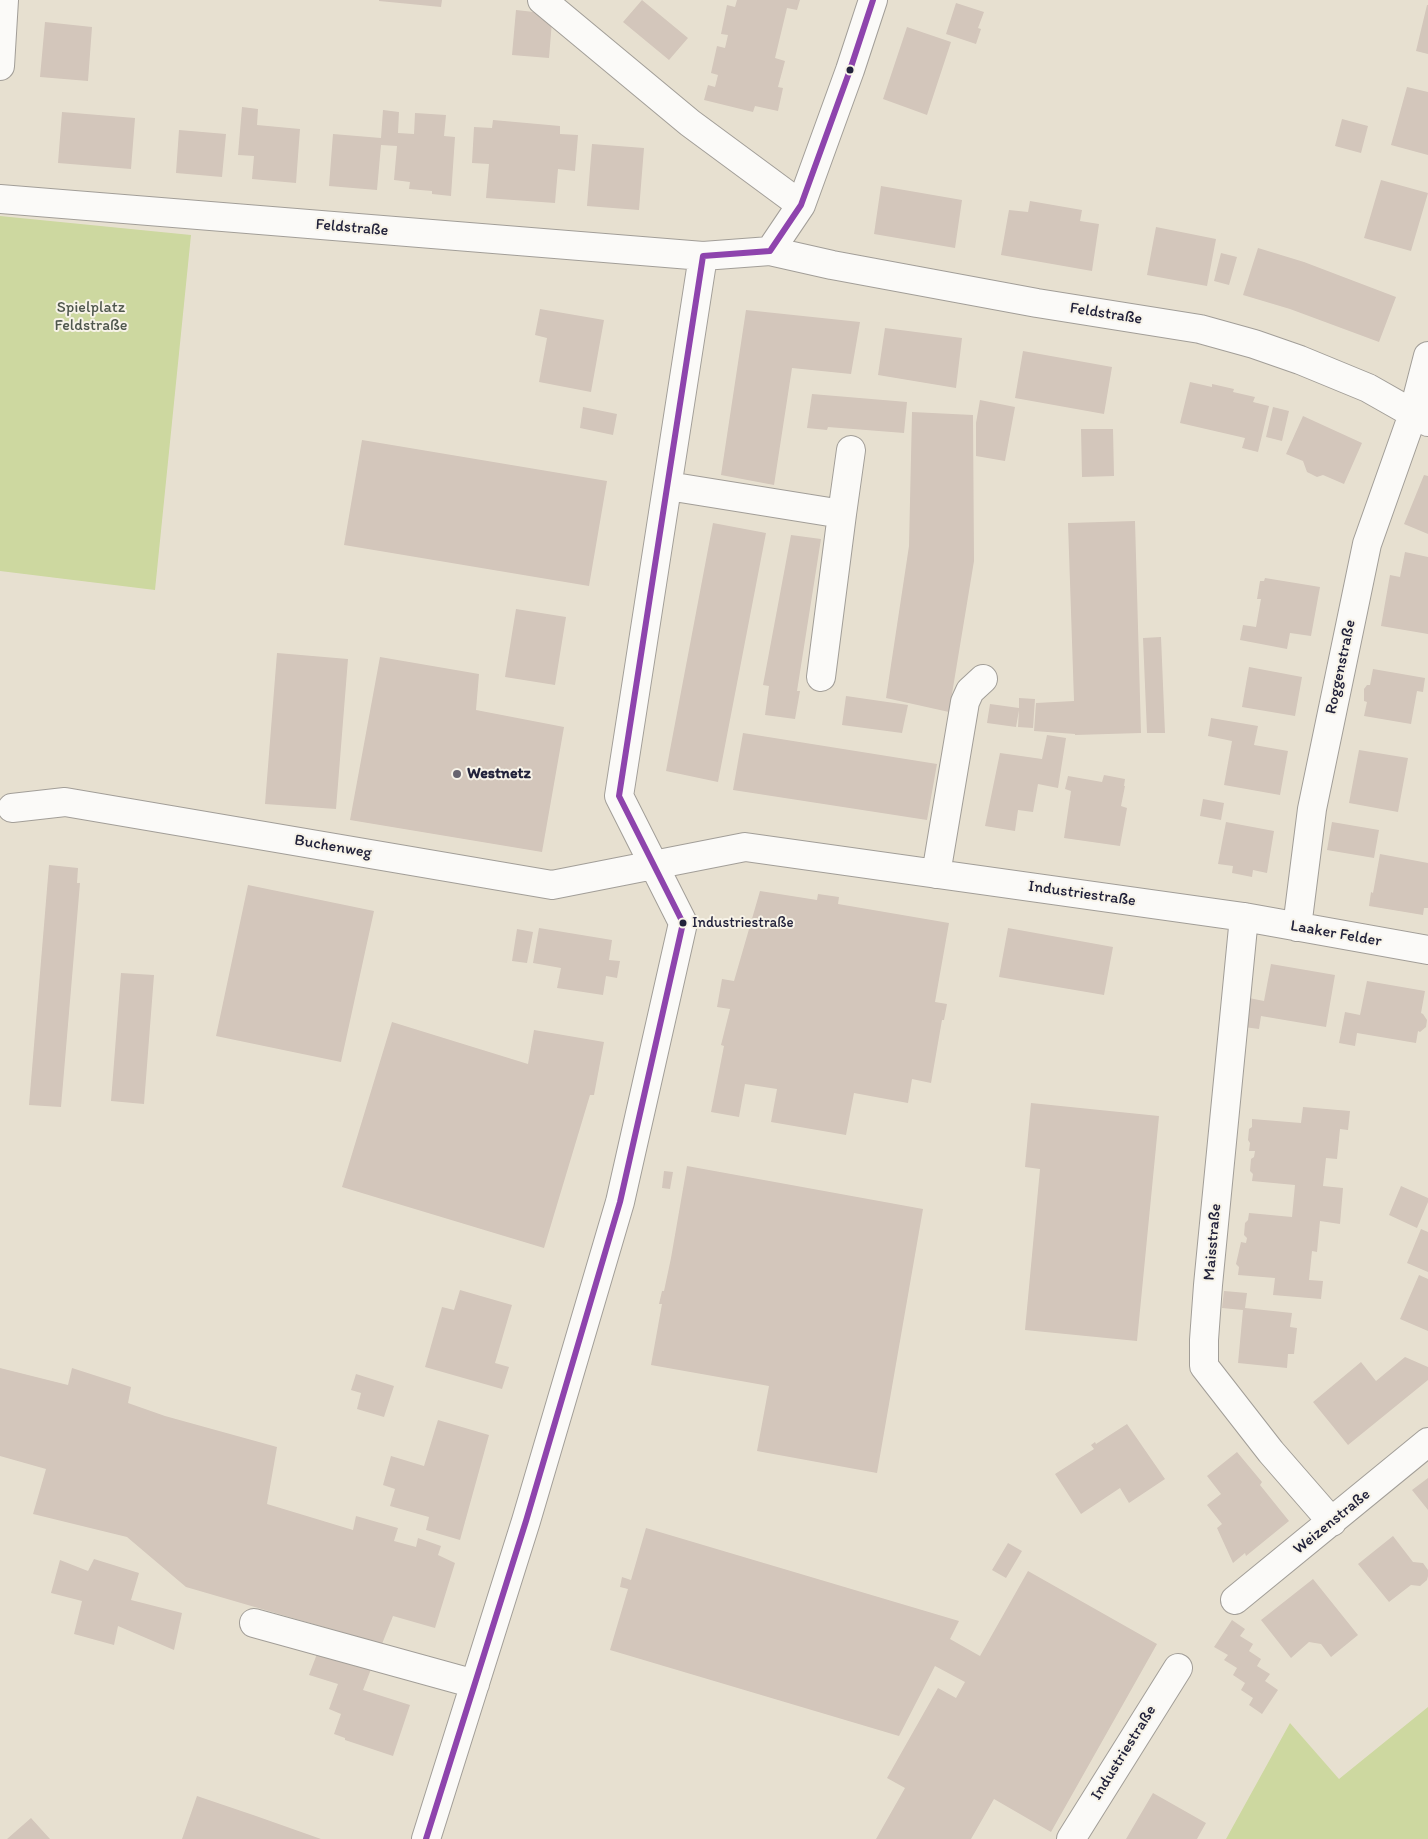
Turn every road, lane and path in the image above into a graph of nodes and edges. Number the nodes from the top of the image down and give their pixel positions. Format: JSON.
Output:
{"nodes":[{"id":1,"x":4,"y":0,"type":"edge"},
{"id":2,"x":542,"y":0,"type":"edge"},
{"id":3,"x":873,"y":0,"type":"edge"},
{"id":4,"x":0,"y":66,"type":"edge"},
{"id":5,"x":0,"y":199,"type":"edge"},
{"id":6,"x":801,"y":205,"type":"junction"},
{"id":7,"x":770,"y":251,"type":"junction"},
{"id":8,"x":703,"y":256,"type":"junction"},
{"id":9,"x":1428,"y":356,"type":"edge"},
{"id":10,"x":1421,"y":418,"type":"edge"},
{"id":11,"x":851,"y":450,"type":"dead end"},
{"id":12,"x":668,"y":486,"type":"junction"},
{"id":13,"x":842,"y":514,"type":"junction"},
{"id":14,"x":821,"y":677,"type":"dead end"},
{"id":15,"x":983,"y":678,"type":"dead end"},
{"id":16,"x":12,"y":808,"type":"dead end"},
{"id":17,"x":653,"y":865,"type":"junction"},
{"id":18,"x":936,"y":874,"type":"junction"},
{"id":19,"x":1244,"y":917,"type":"junction"},
{"id":20,"x":1297,"y":927,"type":"junction"},
{"id":21,"x":1428,"y":950,"type":"edge"},
{"id":22,"x":1428,"y":1442,"type":"edge"},
{"id":23,"x":1332,"y":1522,"type":"junction"},
{"id":24,"x":1235,"y":1600,"type":"dead end"},
{"id":25,"x":254,"y":1623,"type":"dead end"},
{"id":26,"x":1178,"y":1668,"type":"dead end"},
{"id":27,"x":475,"y":1684,"type":"junction"},
{"id":28,"x":426,"y":1839,"type":"edge"},
{"id":29,"x":1071,"y":1839,"type":"edge"}],
"edges":[{"from":1,"to":4,"type":"street"},
{"from":2,"to":6,"type":"street"},
{"from":3,"to":6,"type":"street"},
{"from":5,"to":8,"type":"street","name":"Feldstraße"},
{"from":6,"to":7,"type":"street"},
{"from":7,"to":8,"type":"street","name":"Feldstraße"},
{"from":7,"to":10,"type":"street","name":"Feldstraße"},
{"from":8,"to":12,"type":"street"},
{"from":9,"to":10,"type":"street","name":"Roggenstraße"},
{"from":10,"to":20,"type":"street","name":"Roggenstraße"},
{"from":11,"to":13,"type":"street"},
{"from":12,"to":13,"type":"street"},
{"from":12,"to":17,"type":"street"},
{"from":13,"to":14,"type":"street"},
{"from":15,"to":18,"type":"street"},
{"from":16,"to":17,"type":"street","name":"Buchenweg"},
{"from":17,"to":18,"type":"street","name":"Industriestraße"},
{"from":17,"to":27,"type":"street"},
{"from":18,"to":19,"type":"street","name":"Industriestraße"},
{"from":19,"to":20,"type":"street","name":"Laaker Felder"},
{"from":19,"to":23,"type":"street","name":"Maisstraße"},
{"from":20,"to":21,"type":"street","name":"Laaker Felder"},
{"from":22,"to":23,"type":"street","name":"Weizenstraße"},
{"from":23,"to":24,"type":"street","name":"Weizenstraße"},
{"from":25,"to":27,"type":"street"},
{"from":26,"to":29,"type":"street","name":"Industriestraße"},
{"from":27,"to":28,"type":"street"}]}
